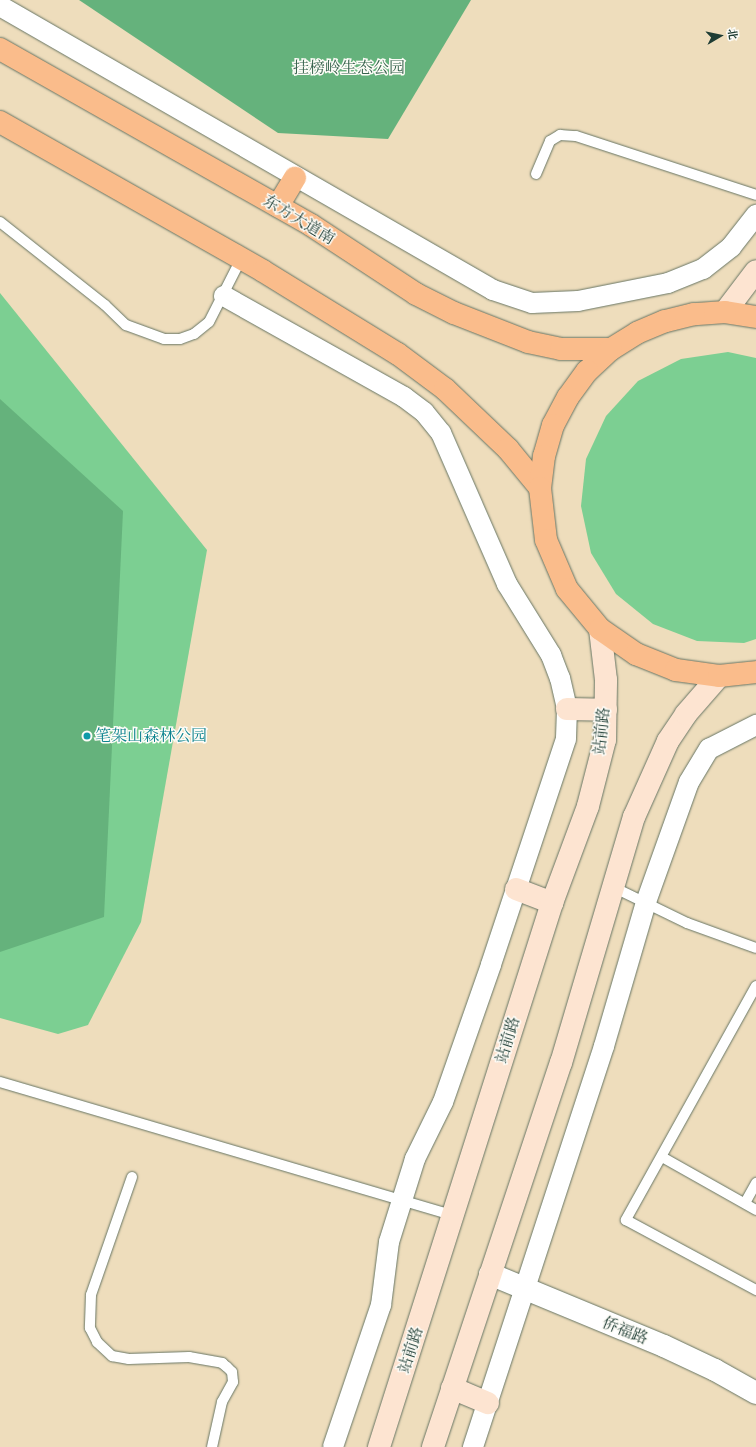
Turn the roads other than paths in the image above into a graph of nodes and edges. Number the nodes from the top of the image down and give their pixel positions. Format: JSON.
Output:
{"nodes":[{"id":1,"x":0,"y":6,"type":"edge"},
{"id":2,"x":0,"y":49,"type":"edge"},
{"id":3,"x":0,"y":122,"type":"edge"},
{"id":4,"x":536,"y":174,"type":"dead end"},
{"id":5,"x":295,"y":178,"type":"junction"},
{"id":6,"x":756,"y":195,"type":"edge"},
{"id":7,"x":278,"y":206,"type":"junction"},
{"id":8,"x":756,"y":215,"type":"edge"},
{"id":9,"x":0,"y":222,"type":"edge"},
{"id":10,"x":241,"y":259,"type":"junction"},
{"id":11,"x":756,"y":271,"type":"edge"},
{"id":12,"x":224,"y":296,"type":"junction"},
{"id":13,"x":725,"y":312,"type":"junction"},
{"id":14,"x":756,"y":317,"type":"edge"},
{"id":15,"x":611,"y":349,"type":"junction"},
{"id":16,"x":540,"y":488,"type":"junction"},
{"id":17,"x":600,"y":629,"type":"junction"},
{"id":18,"x":756,"y":672,"type":"edge"},
{"id":19,"x":719,"y":676,"type":"junction"},
{"id":20,"x":567,"y":709,"type":"junction"},
{"id":21,"x":606,"y":710,"type":"junction"},
{"id":22,"x":756,"y":725,"type":"edge"},
{"id":23,"x":614,"y":888,"type":"junction"},
{"id":24,"x":516,"y":889,"type":"junction"},
{"id":25,"x":646,"y":902,"type":"junction"},
{"id":26,"x":552,"y":903,"type":"junction"},
{"id":27,"x":756,"y":948,"type":"edge"},
{"id":28,"x":756,"y":986,"type":"edge"},
{"id":29,"x":0,"y":1082,"type":"edge"},
{"id":30,"x":662,"y":1157,"type":"junction"},
{"id":31,"x":132,"y":1176,"type":"dead end"},
{"id":32,"x":756,"y":1183,"type":"edge"},
{"id":33,"x":403,"y":1199,"type":"junction"},
{"id":34,"x":745,"y":1203,"type":"junction"},
{"id":35,"x":756,"y":1210,"type":"edge"},
{"id":36,"x":454,"y":1215,"type":"junction"},
{"id":37,"x":490,"y":1274,"type":"junction"},
{"id":38,"x":524,"y":1290,"type":"junction"},
{"id":39,"x":756,"y":1290,"type":"edge"},
{"id":40,"x":452,"y":1388,"type":"junction"},
{"id":41,"x":756,"y":1393,"type":"edge"},
{"id":42,"x":488,"y":1403,"type":"junction"},
{"id":43,"x":212,"y":1447,"type":"edge"},
{"id":44,"x":333,"y":1447,"type":"edge"},
{"id":45,"x":379,"y":1447,"type":"edge"},
{"id":46,"x":433,"y":1447,"type":"edge"},
{"id":47,"x":473,"y":1447,"type":"edge"}],
"edges":[{"from":1,"to":5,"type":"street"},
{"from":2,"to":7,"type":"main road","name":"东方大道南"},
{"from":3,"to":10,"type":"main road"},
{"from":4,"to":6,"type":"lane"},
{"from":5,"to":7,"type":"main road"},
{"from":5,"to":8,"type":"street"},
{"from":7,"to":15,"type":"main road","name":"东方大道南"},
{"from":9,"to":12,"type":"lane"},
{"from":10,"to":12,"type":"lane"},
{"from":10,"to":16,"type":"main road"},
{"from":11,"to":13,"type":"main road"},
{"from":12,"to":20,"type":"street"},
{"from":13,"to":14,"type":"main road"},
{"from":13,"to":15,"type":"main road"},
{"from":15,"to":16,"type":"main road"},
{"from":16,"to":17,"type":"main road"},
{"from":17,"to":19,"type":"main road"},
{"from":17,"to":21,"type":"main road","name":"站前路"},
{"from":18,"to":19,"type":"main road"},
{"from":19,"to":23,"type":"main road"},
{"from":20,"to":21,"type":"main road"},
{"from":20,"to":24,"type":"street"},
{"from":21,"to":26,"type":"main road","name":"站前路"},
{"from":22,"to":25,"type":"street"},
{"from":23,"to":25,"type":"lane"},
{"from":23,"to":37,"type":"main road"},
{"from":24,"to":26,"type":"main road"},
{"from":24,"to":33,"type":"street"},
{"from":25,"to":27,"type":"lane"},
{"from":25,"to":38,"type":"street"},
{"from":26,"to":36,"type":"main road","name":"站前路"},
{"from":28,"to":30,"type":"lane"},
{"from":29,"to":33,"type":"lane"},
{"from":30,"to":34,"type":"lane"},
{"from":30,"to":39,"type":"lane"},
{"from":31,"to":43,"type":"lane"},
{"from":32,"to":34,"type":"lane"},
{"from":33,"to":36,"type":"lane"},
{"from":33,"to":44,"type":"street"},
{"from":34,"to":35,"type":"lane"},
{"from":36,"to":45,"type":"main road","name":"站前路"},
{"from":37,"to":38,"type":"street","name":"侨福路"},
{"from":37,"to":40,"type":"main road"},
{"from":38,"to":41,"type":"street","name":"侨福路"},
{"from":38,"to":42,"type":"street"},
{"from":40,"to":42,"type":"main road"},
{"from":40,"to":46,"type":"main road"},
{"from":42,"to":47,"type":"street"}]}
